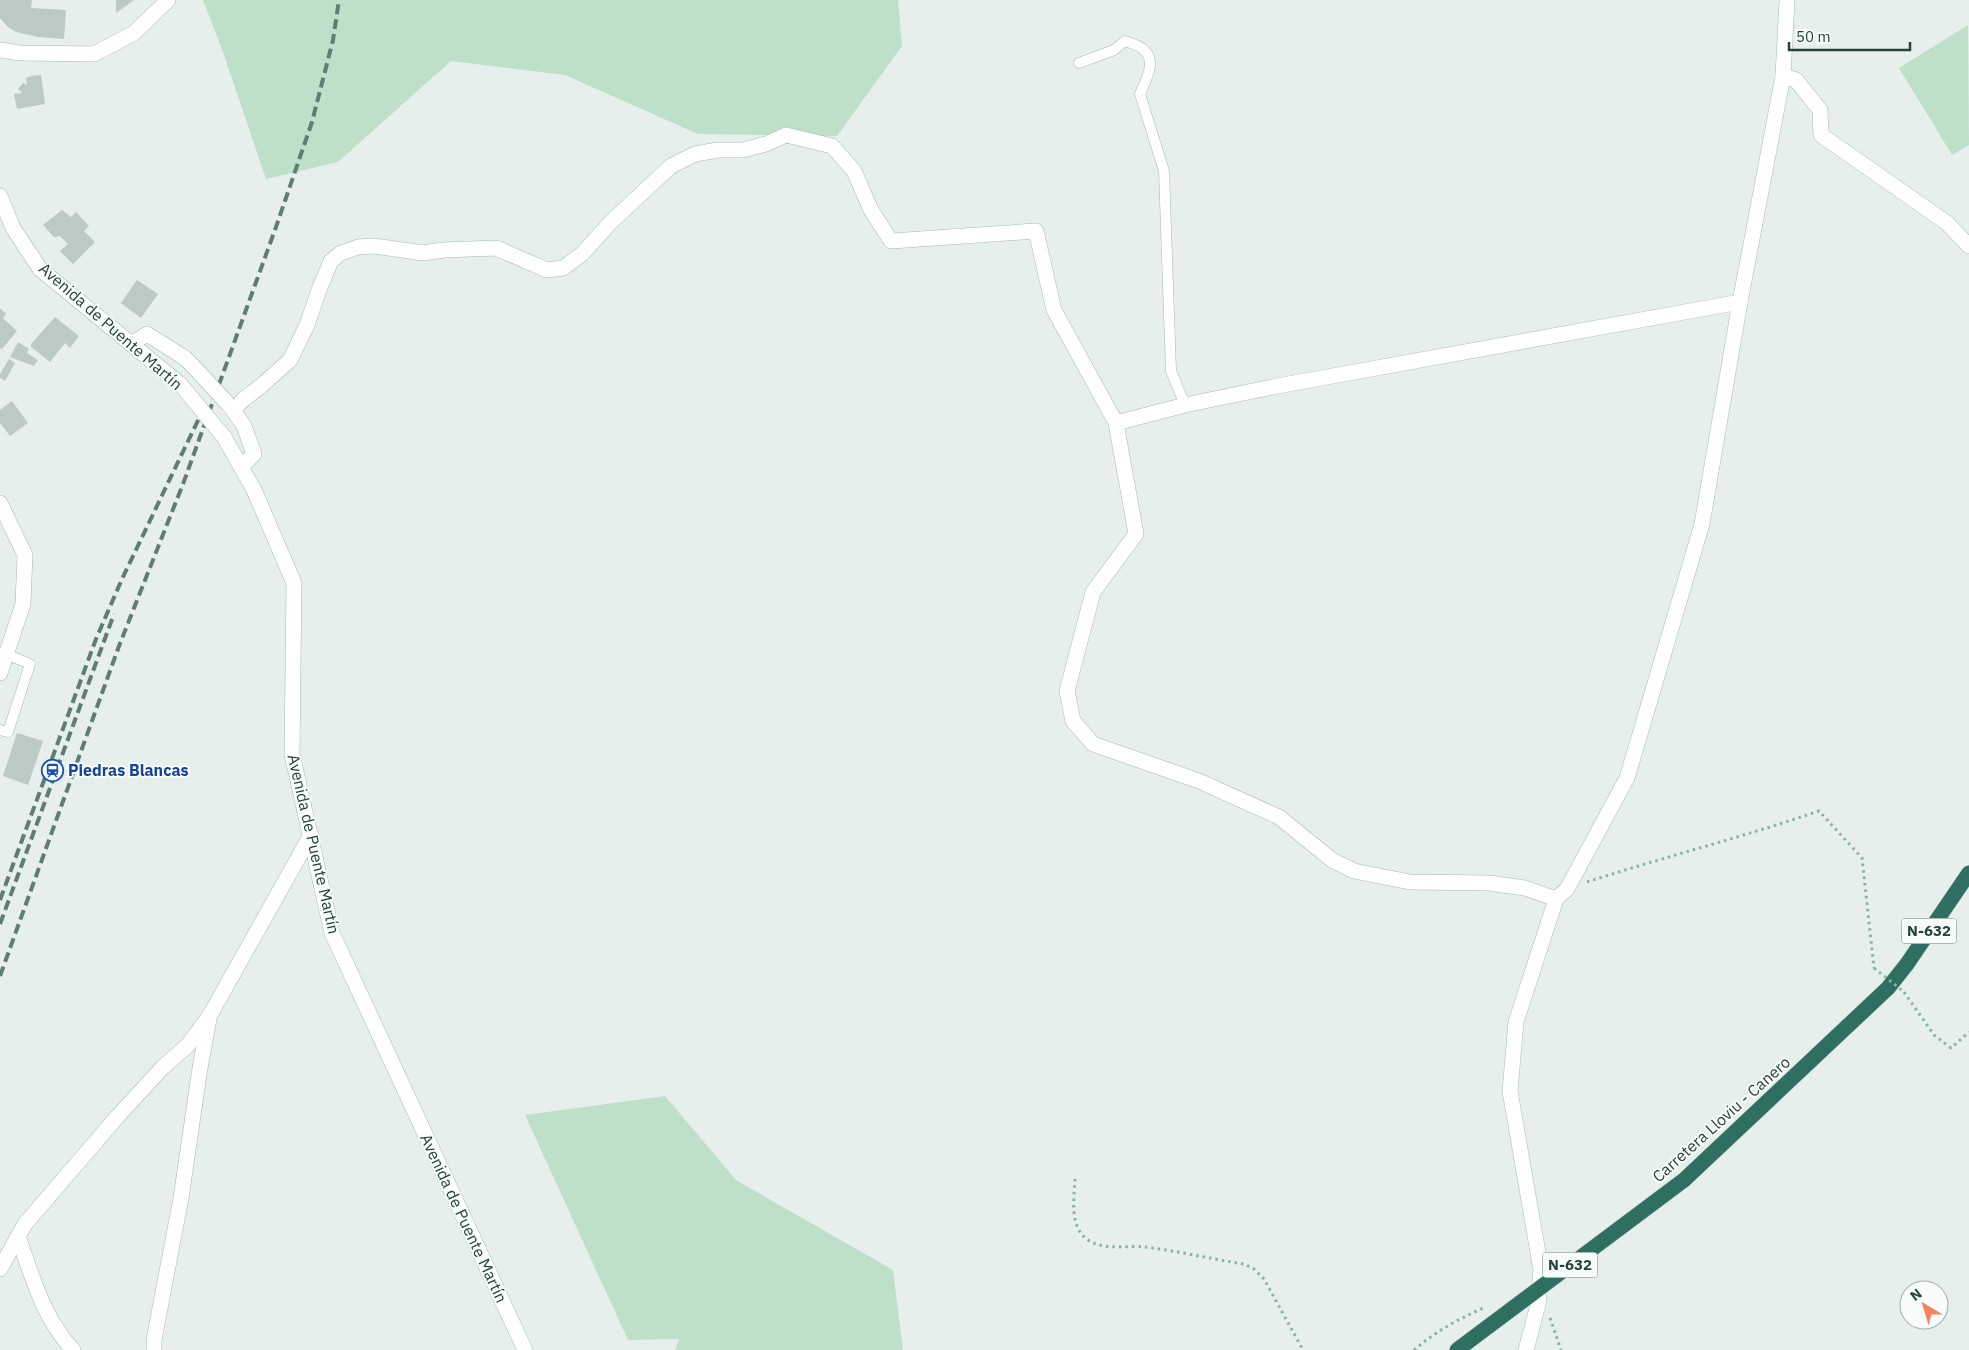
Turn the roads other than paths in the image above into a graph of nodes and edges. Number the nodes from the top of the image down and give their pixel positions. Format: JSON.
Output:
{"nodes":[{"id":1,"x":168,"y":0,"type":"edge"},
{"id":2,"x":1787,"y":0,"type":"edge"},
{"id":3,"x":0,"y":50,"type":"edge"},
{"id":4,"x":1079,"y":63,"type":"dead end"},
{"id":5,"x":1783,"y":76,"type":"junction"},
{"id":6,"x":0,"y":196,"type":"edge"},
{"id":7,"x":1969,"y":246,"type":"edge"},
{"id":8,"x":1740,"y":302,"type":"junction"},
{"id":9,"x":131,"y":344,"type":"junction"},
{"id":10,"x":1185,"y":405,"type":"junction"},
{"id":11,"x":231,"y":408,"type":"junction"},
{"id":12,"x":1116,"y":423,"type":"junction"},
{"id":13,"x":241,"y":467,"type":"junction"},
{"id":14,"x":0,"y":503,"type":"edge"},
{"id":15,"x":6,"y":654,"type":"junction"},
{"id":16,"x":0,"y":673,"type":"edge"},
{"id":17,"x":0,"y":730,"type":"edge"},
{"id":18,"x":311,"y":835,"type":"junction"},
{"id":19,"x":1969,"y":873,"type":"edge"},
{"id":20,"x":1556,"y":899,"type":"junction"},
{"id":21,"x":210,"y":1015,"type":"junction"},
{"id":22,"x":18,"y":1236,"type":"junction"},
{"id":23,"x":0,"y":1269,"type":"edge"},
{"id":24,"x":73,"y":1350,"type":"edge"},
{"id":25,"x":154,"y":1350,"type":"edge"},
{"id":26,"x":525,"y":1350,"type":"edge"},
{"id":27,"x":1457,"y":1350,"type":"edge"},
{"id":28,"x":1526,"y":1350,"type":"edge"}],
"edges":[{"from":1,"to":3,"type":"street"},
{"from":2,"to":5,"type":"street"},
{"from":4,"to":10,"type":"lane"},
{"from":5,"to":7,"type":"street"},
{"from":5,"to":8,"type":"street"},
{"from":6,"to":9,"type":"street","name":"Avenida de Puente Martín"},
{"from":8,"to":10,"type":"street"},
{"from":8,"to":20,"type":"street"},
{"from":9,"to":11,"type":"street","bridge":true},
{"from":9,"to":13,"type":"street","name":"Avenida de Puente Martín","bridge":true},
{"from":10,"to":12,"type":"street"},
{"from":11,"to":12,"type":"street"},
{"from":11,"to":13,"type":"street"},
{"from":12,"to":20,"type":"street"},
{"from":13,"to":18,"type":"street","name":"Avenida de Puente Martín"},
{"from":14,"to":15,"type":"street"},
{"from":15,"to":16,"type":"street"},
{"from":15,"to":17,"type":"lane"},
{"from":18,"to":21,"type":"street"},
{"from":18,"to":26,"type":"street","name":"Avenida de Puente Martín"},
{"from":19,"to":27,"type":"highway","name":"Carretera Lloviu - Canero","number":"N-632","bridge":true},
{"from":20,"to":28,"type":"street"},
{"from":21,"to":22,"type":"street"},
{"from":21,"to":25,"type":"street"},
{"from":22,"to":23,"type":"street"},
{"from":22,"to":24,"type":"street"}]}
